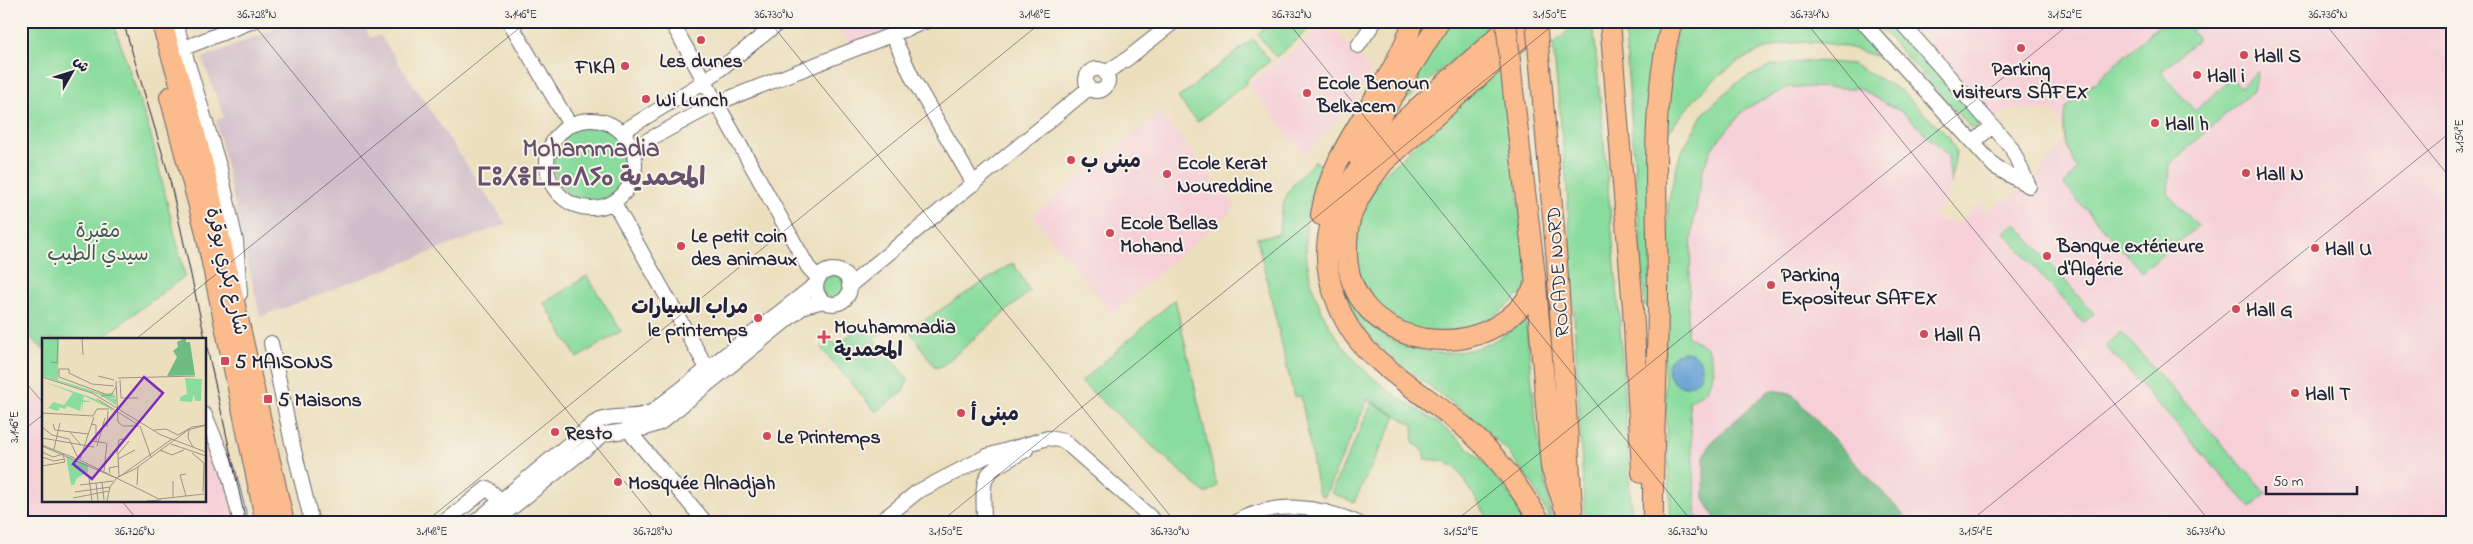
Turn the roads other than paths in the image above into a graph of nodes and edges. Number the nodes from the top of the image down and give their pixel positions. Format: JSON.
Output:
{"nodes":[{"id":1,"x":147,"y":21,"type":"edge"},
{"id":2,"x":161,"y":21,"type":"edge"},
{"id":3,"x":175,"y":21,"type":"edge"},
{"id":4,"x":253,"y":21,"type":"edge"},
{"id":5,"x":509,"y":21,"type":"edge"},
{"id":6,"x":671,"y":21,"type":"edge"},
{"id":7,"x":781,"y":21,"type":"edge"},
{"id":8,"x":927,"y":21,"type":"edge"},
{"id":9,"x":1175,"y":21,"type":"edge"},
{"id":10,"x":1375,"y":21,"type":"edge"},
{"id":11,"x":1413,"y":21,"type":"edge"},
{"id":12,"x":1440,"y":21,"type":"edge"},
{"id":13,"x":1506,"y":21,"type":"edge"},
{"id":14,"x":1515,"y":21,"type":"edge"},
{"id":15,"x":1536,"y":21,"type":"edge"},
{"id":16,"x":1541,"y":21,"type":"edge"},
{"id":17,"x":1610,"y":21,"type":"edge"},
{"id":18,"x":1672,"y":21,"type":"edge"},
{"id":19,"x":1862,"y":21,"type":"edge"},
{"id":20,"x":1900,"y":21,"type":"edge"},
{"id":21,"x":892,"y":34,"type":"junction"},
{"id":22,"x":1358,"y":46,"type":"dead end"},
{"id":23,"x":184,"y":48,"type":"junction"},
{"id":24,"x":705,"y":81,"type":"junction"},
{"id":25,"x":717,"y":103,"type":"junction"},
{"id":26,"x":570,"y":125,"type":"junction"},
{"id":27,"x":1992,"y":126,"type":"junction"},
{"id":28,"x":622,"y":132,"type":"junction"},
{"id":29,"x":1973,"y":143,"type":"junction"},
{"id":30,"x":633,"y":148,"type":"junction"},
{"id":31,"x":974,"y":184,"type":"junction"},
{"id":32,"x":614,"y":203,"type":"junction"},
{"id":33,"x":1328,"y":238,"type":"junction"},
{"id":34,"x":817,"y":281,"type":"junction"},
{"id":35,"x":1536,"y":284,"type":"junction"},
{"id":36,"x":850,"y":286,"type":"junction"},
{"id":37,"x":824,"y":301,"type":"junction"},
{"id":38,"x":271,"y":343,"type":"dead end"},
{"id":39,"x":245,"y":349,"type":"junction"},
{"id":40,"x":711,"y":375,"type":"junction"},
{"id":41,"x":206,"y":418,"type":"edge"},
{"id":42,"x":629,"y":423,"type":"junction"},
{"id":43,"x":1048,"y":438,"type":"junction"},
{"id":44,"x":506,"y":505,"type":"junction"},
{"id":45,"x":241,"y":523,"type":"edge"},
{"id":46,"x":266,"y":523,"type":"edge"},
{"id":47,"x":284,"y":523,"type":"edge"},
{"id":48,"x":312,"y":523,"type":"edge"},
{"id":49,"x":444,"y":523,"type":"edge"},
{"id":50,"x":474,"y":523,"type":"edge"},
{"id":51,"x":493,"y":523,"type":"edge"},
{"id":52,"x":706,"y":523,"type":"edge"},
{"id":53,"x":879,"y":523,"type":"edge"},
{"id":54,"x":984,"y":523,"type":"edge"},
{"id":55,"x":1157,"y":523,"type":"edge"},
{"id":56,"x":1235,"y":523,"type":"edge"},
{"id":57,"x":1358,"y":523,"type":"edge"},
{"id":58,"x":1541,"y":523,"type":"edge"},
{"id":59,"x":1572,"y":523,"type":"edge"},
{"id":60,"x":1646,"y":523,"type":"edge"},
{"id":61,"x":1653,"y":523,"type":"edge"}],
"edges":[{"from":1,"to":46,"type":"highway","name":"شارع بكري بوقرة"},
{"from":2,"to":39,"type":"highway","name":"شارع بكري بوقرة"},
{"from":3,"to":23,"type":"street"},
{"from":4,"to":23,"type":"street"},
{"from":5,"to":26,"type":"street"},
{"from":6,"to":24,"type":"street"},
{"from":7,"to":24,"type":"street"},
{"from":8,"to":21,"type":"street"},
{"from":9,"to":31,"type":"street"},
{"from":10,"to":22,"type":"street"},
{"from":11,"to":33,"type":"highway"},
{"from":12,"to":33,"type":"highway"},
{"from":13,"to":35,"type":"highway","bridge":true},
{"from":14,"to":33,"type":"highway"},
{"from":15,"to":59,"type":"highway","name":"ROCADE NORD","bridge":true},
{"from":16,"to":35,"type":"highway"},
{"from":17,"to":60,"type":"highway"},
{"from":18,"to":61,"type":"highway"},
{"from":19,"to":29,"type":"street"},
{"from":20,"to":27,"type":"street"},
{"from":21,"to":25,"type":"street"},
{"from":21,"to":31,"type":"street"},
{"from":23,"to":39,"type":"street"},
{"from":24,"to":25,"type":"street"},
{"from":24,"to":28,"type":"street"},
{"from":25,"to":30,"type":"street"},
{"from":25,"to":34,"type":"street"},
{"from":26,"to":28,"type":"street"},
{"from":26,"to":32,"type":"street"},
{"from":27,"to":29,"type":"street"},
{"from":27,"to":29,"type":"street"},
{"from":28,"to":30,"type":"street"},
{"from":30,"to":32,"type":"street"},
{"from":31,"to":36,"type":"street"},
{"from":32,"to":40,"type":"street"},
{"from":33,"to":58,"type":"highway"},
{"from":34,"to":36,"type":"street"},
{"from":34,"to":37,"type":"street"},
{"from":34,"to":40,"type":"street"},
{"from":35,"to":59,"type":"highway"},
{"from":36,"to":37,"type":"street"},
{"from":37,"to":40,"type":"street"},
{"from":38,"to":48,"type":"street"},
{"from":39,"to":47,"type":"highway","name":"شارع بكري بوقرة"},
{"from":40,"to":42,"type":"street"},
{"from":41,"to":45,"type":"street"},
{"from":42,"to":44,"type":"street"},
{"from":42,"to":52,"type":"street"},
{"from":43,"to":53,"type":"street"},
{"from":43,"to":54,"type":"street"},
{"from":43,"to":55,"type":"street"},
{"from":44,"to":49,"type":"street"},
{"from":44,"to":50,"type":"street"},
{"from":44,"to":51,"type":"street"},
{"from":56,"to":57,"type":"street"}]}
